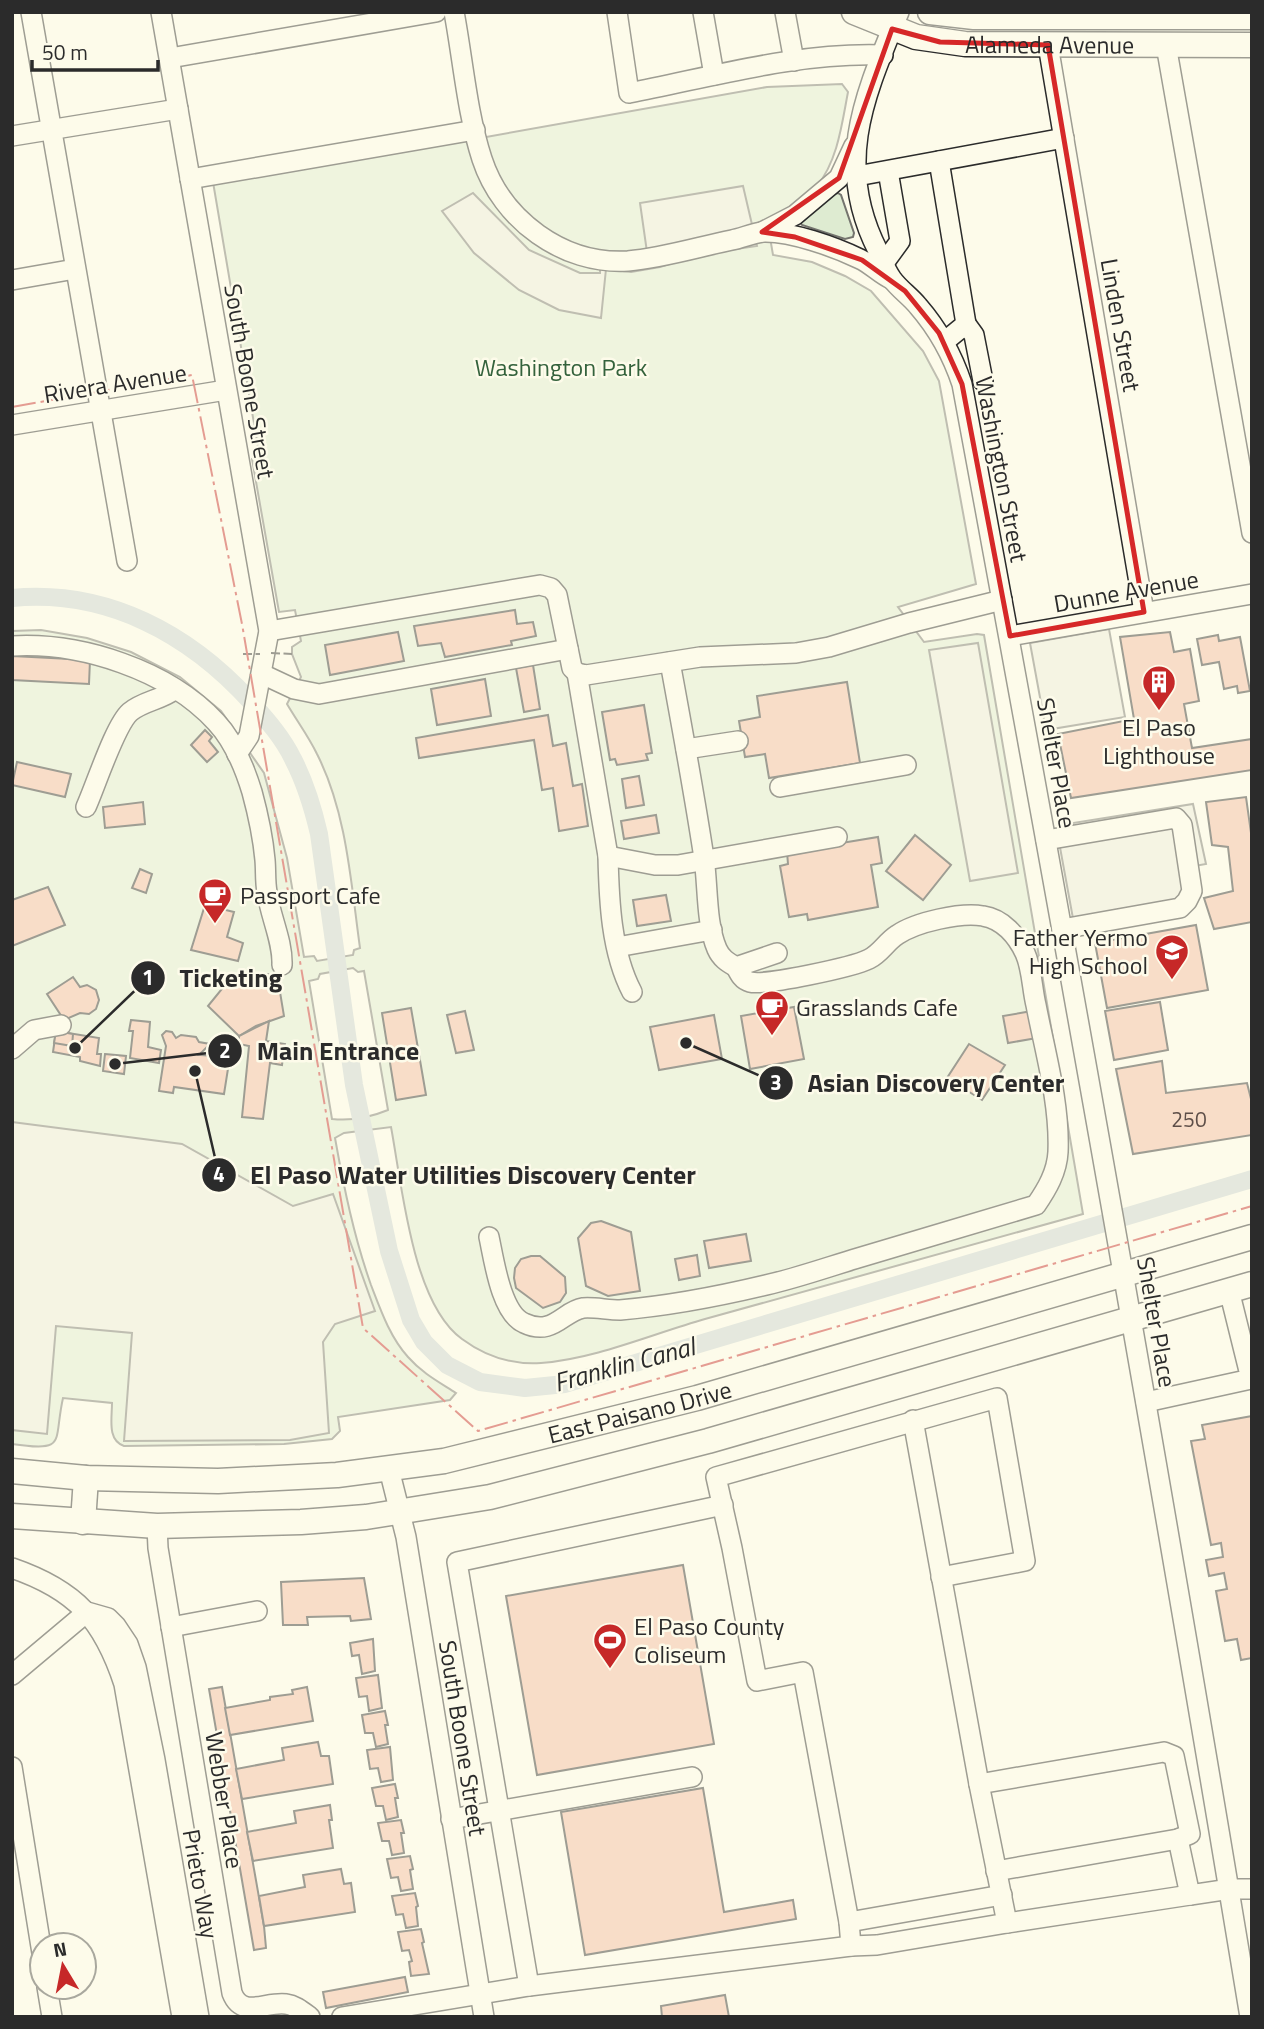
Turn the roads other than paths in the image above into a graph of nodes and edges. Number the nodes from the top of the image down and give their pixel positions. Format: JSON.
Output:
{"nodes":[{"id":1,"x":31,"y":12,"type":"edge"},
{"id":2,"x":161,"y":12,"type":"edge"},
{"id":3,"x":436,"y":12,"type":"edge"},
{"id":4,"x":454,"y":12,"type":"edge"},
{"id":5,"x":617,"y":12,"type":"edge"},
{"id":6,"x":704,"y":12,"type":"edge"},
{"id":7,"x":785,"y":12,"type":"edge"},
{"id":8,"x":854,"y":12,"type":"edge"},
{"id":9,"x":931,"y":12,"type":"edge"},
{"id":10,"x":1252,"y":17,"type":"edge"},
{"id":11,"x":896,"y":21,"type":"edge"},
{"id":12,"x":1048,"y":45,"type":"junction"},
{"id":13,"x":1252,"y":45,"type":"edge"},
{"id":14,"x":1166,"y":46,"type":"junction"},
{"id":15,"x":883,"y":55,"type":"junction"},
{"id":16,"x":170,"y":58,"type":"junction"},
{"id":17,"x":794,"y":61,"type":"junction"},
{"id":18,"x":714,"y":75,"type":"junction"},
{"id":19,"x":178,"y":109,"type":"junction"},
{"id":20,"x":51,"y":130,"type":"junction"},
{"id":21,"x":475,"y":130,"type":"junction"},
{"id":22,"x":12,"y":136,"type":"edge"},
{"id":23,"x":1064,"y":138,"type":"junction"},
{"id":24,"x":855,"y":145,"type":"junction"},
{"id":25,"x":939,"y":161,"type":"junction"},
{"id":26,"x":888,"y":171,"type":"junction"},
{"id":27,"x":857,"y":177,"type":"junction"},
{"id":28,"x":190,"y":179,"type":"junction"},
{"id":29,"x":762,"y":232,"type":"junction"},
{"id":30,"x":75,"y":269,"type":"junction"},
{"id":31,"x":888,"y":271,"type":"junction"},
{"id":32,"x":12,"y":280,"type":"edge"},
{"id":33,"x":966,"y":324,"type":"junction"},
{"id":34,"x":944,"y":342,"type":"junction"},
{"id":35,"x":983,"y":381,"type":"dead end"},
{"id":36,"x":226,"y":390,"type":"junction"},
{"id":37,"x":101,"y":411,"type":"junction"},
{"id":38,"x":12,"y":425,"type":"edge"},
{"id":39,"x":1252,"y":533,"type":"edge"},
{"id":40,"x":127,"y":561,"type":"dead end"},
{"id":41,"x":1252,"y":594,"type":"edge"},
{"id":42,"x":1002,"y":600,"type":"junction"},
{"id":43,"x":1144,"y":612,"type":"junction"},
{"id":44,"x":269,"y":631,"type":"junction"},
{"id":45,"x":1010,"y":636,"type":"junction"},
{"id":46,"x":12,"y":646,"type":"edge"},
{"id":47,"x":568,"y":649,"type":"junction"},
{"id":48,"x":670,"y":662,"type":"junction"},
{"id":49,"x":577,"y":673,"type":"junction"},
{"id":50,"x":262,"y":677,"type":"junction"},
{"id":51,"x":174,"y":690,"type":"junction"},
{"id":52,"x":738,"y":741,"type":"dead end"},
{"id":53,"x":687,"y":749,"type":"junction"},
{"id":54,"x":237,"y":754,"type":"junction"},
{"id":55,"x":906,"y":765,"type":"dead end"},
{"id":56,"x":780,"y":787,"type":"dead end"},
{"id":57,"x":86,"y":807,"type":"dead end"},
{"id":58,"x":837,"y":837,"type":"dead end"},
{"id":59,"x":1046,"y":840,"type":"junction"},
{"id":60,"x":608,"y":856,"type":"junction"},
{"id":61,"x":705,"y":861,"type":"junction"},
{"id":62,"x":1062,"y":929,"type":"junction"},
{"id":63,"x":712,"y":930,"type":"junction"},
{"id":64,"x":617,"y":947,"type":"junction"},
{"id":65,"x":776,"y":953,"type":"dead end"},
{"id":66,"x":282,"y":965,"type":"dead end"},
{"id":67,"x":736,"y":967,"type":"junction"},
{"id":68,"x":632,"y":992,"type":"dead end"},
{"id":69,"x":61,"y":1026,"type":"dead end"},
{"id":70,"x":12,"y":1049,"type":"edge"},
{"id":71,"x":489,"y":1237,"type":"dead end"},
{"id":72,"x":1252,"y":1237,"type":"edge"},
{"id":73,"x":1124,"y":1274,"type":"junction"},
{"id":74,"x":1241,"y":1287,"type":"edge"},
{"id":75,"x":1131,"y":1317,"type":"junction"},
{"id":76,"x":1146,"y":1402,"type":"junction"},
{"id":77,"x":913,"y":1420,"type":"junction"},
{"id":78,"x":389,"y":1469,"type":"junction"},
{"id":79,"x":12,"y":1471,"type":"edge"},
{"id":80,"x":86,"y":1478,"type":"junction"},
{"id":81,"x":723,"y":1505,"type":"junction"},
{"id":82,"x":400,"y":1512,"type":"junction"},
{"id":83,"x":12,"y":1516,"type":"edge"},
{"id":84,"x":83,"y":1522,"type":"junction"},
{"id":85,"x":157,"y":1526,"type":"junction"},
{"id":86,"x":12,"y":1568,"type":"edge"},
{"id":87,"x":941,"y":1577,"type":"junction"},
{"id":88,"x":257,"y":1611,"type":"dead end"},
{"id":89,"x":86,"y":1612,"type":"junction"},
{"id":90,"x":172,"y":1627,"type":"junction"},
{"id":91,"x":12,"y":1675,"type":"edge"},
{"id":92,"x":12,"y":1767,"type":"edge"},
{"id":93,"x":692,"y":1777,"type":"dead end"},
{"id":94,"x":979,"y":1784,"type":"junction"},
{"id":95,"x":499,"y":1811,"type":"junction"},
{"id":96,"x":451,"y":1819,"type":"junction"},
{"id":97,"x":1178,"y":1839,"type":"junction"},
{"id":98,"x":996,"y":1871,"type":"junction"},
{"id":99,"x":1230,"y":1889,"type":"junction"},
{"id":100,"x":1252,"y":1889,"type":"edge"},
{"id":101,"x":1002,"y":1895,"type":"junction"},
{"id":102,"x":1190,"y":1895,"type":"junction"},
{"id":103,"x":849,"y":1922,"type":"junction"},
{"id":104,"x":1007,"y":1923,"type":"junction"},
{"id":105,"x":38,"y":1931,"type":"edge"},
{"id":106,"x":851,"y":1946,"type":"junction"},
{"id":107,"x":529,"y":1986,"type":"junction"},
{"id":108,"x":480,"y":1994,"type":"junction"},
{"id":109,"x":182,"y":2017,"type":"edge"},
{"id":110,"x":199,"y":2017,"type":"edge"},
{"id":111,"x":310,"y":2017,"type":"edge"},
{"id":112,"x":342,"y":2017,"type":"edge"},
{"id":113,"x":484,"y":2017,"type":"edge"},
{"id":114,"x":1250,"y":2017,"type":"edge"}],
"edges":[{"from":1,"to":20,"type":"street"},
{"from":2,"to":16,"type":"street","name":"South Boone Street"},
{"from":3,"to":16,"type":"street"},
{"from":4,"to":21,"type":"street"},
{"from":5,"to":18,"type":"street"},
{"from":6,"to":18,"type":"street"},
{"from":7,"to":17,"type":"street"},
{"from":8,"to":11,"type":"main road","name":"Alameda Avenue"},
{"from":9,"to":10,"type":"main road","name":"Alameda Avenue"},
{"from":11,"to":12,"type":"main road","name":"Alameda Avenue"},
{"from":11,"to":15,"type":"street","name":"Washington Street"},
{"from":12,"to":14,"type":"main road","name":"Alameda Avenue"},
{"from":12,"to":23,"type":"street","name":"Linden Street"},
{"from":13,"to":14,"type":"main road","name":"Alameda Avenue"},
{"from":14,"to":39,"type":"street"},
{"from":15,"to":17,"type":"street"},
{"from":15,"to":24,"type":"street","name":"Washington Street"},
{"from":16,"to":19,"type":"street","name":"South Boone Street"},
{"from":17,"to":18,"type":"street"},
{"from":19,"to":20,"type":"street"},
{"from":19,"to":28,"type":"street","name":"South Boone Street"},
{"from":20,"to":22,"type":"street"},
{"from":20,"to":30,"type":"street"},
{"from":21,"to":28,"type":"street"},
{"from":21,"to":29,"type":"street"},
{"from":23,"to":25,"type":"street"},
{"from":23,"to":43,"type":"street","name":"Linden Street"},
{"from":24,"to":27,"type":"street","name":"Washington Street"},
{"from":24,"to":29,"type":"street"},
{"from":25,"to":26,"type":"street"},
{"from":25,"to":33,"type":"street"},
{"from":26,"to":27,"type":"street"},
{"from":26,"to":31,"type":"street"},
{"from":27,"to":31,"type":"street","name":"Washington Street"},
{"from":28,"to":36,"type":"street","name":"South Boone Street"},
{"from":29,"to":31,"type":"street"},
{"from":30,"to":32,"type":"street"},
{"from":30,"to":37,"type":"street"},
{"from":31,"to":34,"type":"street","name":"Washington Street"},
{"from":33,"to":34,"type":"street"},
{"from":33,"to":35,"type":"street"},
{"from":34,"to":42,"type":"street","name":"Washington Street"},
{"from":36,"to":37,"type":"street","name":"Rivera Avenue"},
{"from":36,"to":44,"type":"street","name":"South Boone Street"},
{"from":37,"to":38,"type":"street","name":"Rivera Avenue"},
{"from":37,"to":40,"type":"street"},
{"from":41,"to":43,"type":"street","name":"Dunne Avenue"},
{"from":42,"to":45,"type":"street","name":"Washington Street"},
{"from":42,"to":48,"type":"street"},
{"from":43,"to":45,"type":"street","name":"Dunne Avenue"},
{"from":44,"to":47,"type":"street"},
{"from":44,"to":50,"type":"street","name":"South Boone Street"},
{"from":45,"to":59,"type":"street","name":"Shelter Place"},
{"from":46,"to":51,"type":"street"},
{"from":47,"to":49,"type":"street"},
{"from":47,"to":50,"type":"street"},
{"from":48,"to":49,"type":"street"},
{"from":48,"to":53,"type":"street"},
{"from":49,"to":60,"type":"street"},
{"from":50,"to":54,"type":"street","name":"South Boone Street"},
{"from":51,"to":54,"type":"street"},
{"from":51,"to":57,"type":"street"},
{"from":52,"to":53,"type":"street"},
{"from":53,"to":61,"type":"street"},
{"from":54,"to":66,"type":"street"},
{"from":55,"to":56,"type":"street"},
{"from":58,"to":61,"type":"street"},
{"from":59,"to":62,"type":"street","name":"Shelter Place"},
{"from":59,"to":62,"type":"street"},
{"from":60,"to":61,"type":"street"},
{"from":60,"to":64,"type":"street"},
{"from":61,"to":63,"type":"street"},
{"from":62,"to":73,"type":"street","name":"Shelter Place"},
{"from":63,"to":64,"type":"street"},
{"from":63,"to":67,"type":"street"},
{"from":64,"to":68,"type":"street"},
{"from":65,"to":67,"type":"street"},
{"from":67,"to":71,"type":"street"},
{"from":69,"to":70,"type":"street"},
{"from":72,"to":73,"type":"main road","name":"East Paisano Drive"},
{"from":73,"to":75,"type":"street","name":"Shelter Place"},
{"from":73,"to":78,"type":"main road","name":"East Paisano Drive"},
{"from":74,"to":75,"type":"main road","name":"East Paisano Drive"},
{"from":74,"to":76,"type":"street"},
{"from":75,"to":76,"type":"street","name":"Shelter Place"},
{"from":75,"to":82,"type":"main road","name":"East Paisano Drive"},
{"from":76,"to":99,"type":"street","name":"Shelter Place"},
{"from":77,"to":81,"type":"street"},
{"from":77,"to":87,"type":"street"},
{"from":77,"to":87,"type":"street"},
{"from":78,"to":80,"type":"main road","name":"East Paisano Drive"},
{"from":78,"to":82,"type":"street","name":"South Boone Street"},
{"from":79,"to":80,"type":"main road","name":"East Paisano Drive"},
{"from":80,"to":84,"type":"main road"},
{"from":81,"to":95,"type":"street"},
{"from":81,"to":103,"type":"street"},
{"from":82,"to":85,"type":"main road","name":"East Paisano Drive"},
{"from":82,"to":96,"type":"street","name":"South Boone Street"},
{"from":83,"to":84,"type":"main road","name":"East Paisano Drive"},
{"from":84,"to":85,"type":"main road","name":"East Paisano Drive"},
{"from":85,"to":90,"type":"street","name":"Webber Place"},
{"from":86,"to":89,"type":"street"},
{"from":87,"to":94,"type":"street"},
{"from":88,"to":90,"type":"street"},
{"from":89,"to":91,"type":"street"},
{"from":89,"to":109,"type":"street"},
{"from":89,"to":110,"type":"street","name":"Prieto Way"},
{"from":90,"to":111,"type":"street","name":"Webber Place"},
{"from":92,"to":105,"type":"street"},
{"from":93,"to":95,"type":"street"},
{"from":94,"to":97,"type":"street"},
{"from":94,"to":98,"type":"street"},
{"from":95,"to":96,"type":"street"},
{"from":95,"to":107,"type":"street"},
{"from":96,"to":108,"type":"street","name":"South Boone Street"},
{"from":97,"to":98,"type":"street"},
{"from":97,"to":102,"type":"street"},
{"from":98,"to":101,"type":"street"},
{"from":99,"to":100,"type":"street"},
{"from":99,"to":102,"type":"street"},
{"from":99,"to":114,"type":"street","name":"Shelter Place"},
{"from":101,"to":103,"type":"street"},
{"from":101,"to":104,"type":"street"},
{"from":102,"to":104,"type":"street"},
{"from":103,"to":106,"type":"street"},
{"from":104,"to":106,"type":"street"},
{"from":106,"to":107,"type":"street"},
{"from":107,"to":108,"type":"street"},
{"from":108,"to":112,"type":"street"},
{"from":108,"to":113,"type":"street","name":"South Boone Street"}]}
